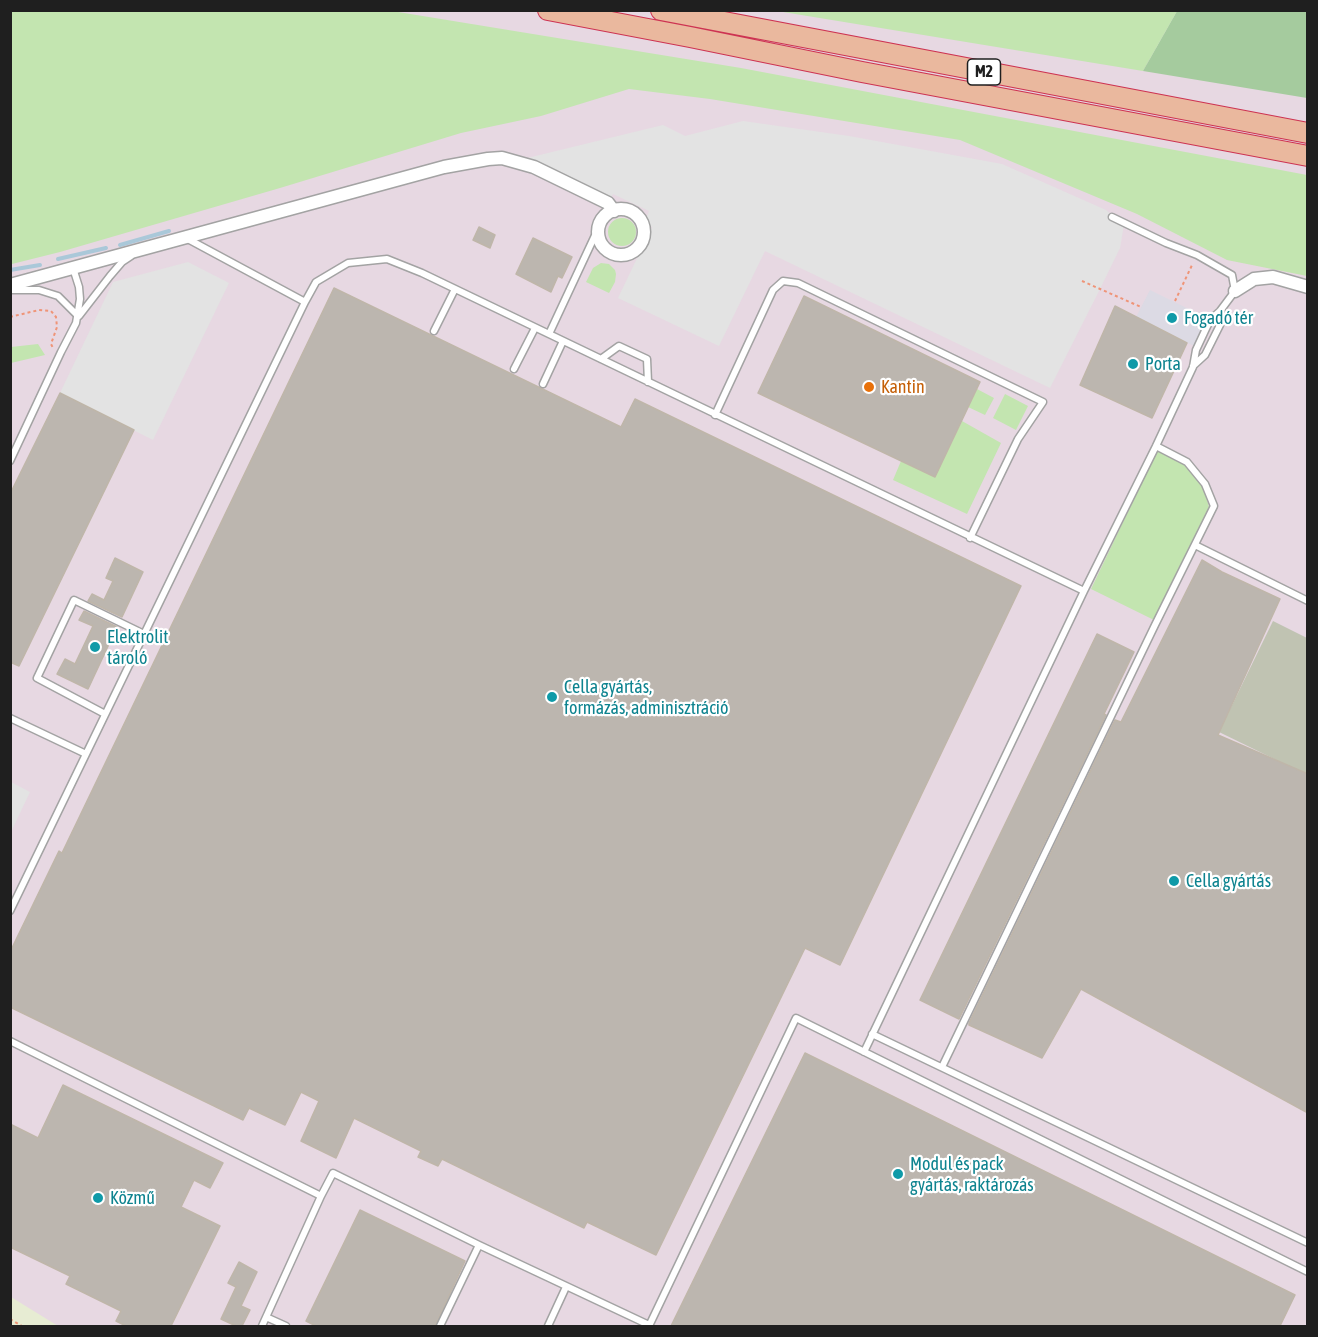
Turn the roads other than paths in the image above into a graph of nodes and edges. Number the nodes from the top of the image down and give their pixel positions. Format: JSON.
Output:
{"nodes":[{"id":1,"x":548,"y":10,"type":"edge"},
{"id":2,"x":661,"y":10,"type":"edge"},
{"id":3,"x":1308,"y":133,"type":"edge"},
{"id":4,"x":1308,"y":156,"type":"edge"},
{"id":5,"x":614,"y":211,"type":"junction"},
{"id":6,"x":1112,"y":217,"type":"dead end"},
{"id":7,"x":598,"y":229,"type":"junction"},
{"id":8,"x":185,"y":237,"type":"junction"},
{"id":9,"x":139,"y":250,"type":"junction"},
{"id":10,"x":73,"y":268,"type":"junction"},
{"id":11,"x":10,"y":285,"type":"edge"},
{"id":12,"x":1308,"y":287,"type":"edge"},
{"id":13,"x":455,"y":289,"type":"junction"},
{"id":14,"x":10,"y":290,"type":"edge"},
{"id":15,"x":1235,"y":291,"type":"junction"},
{"id":16,"x":305,"y":302,"type":"junction"},
{"id":17,"x":1220,"y":310,"type":"junction"},
{"id":18,"x":78,"y":316,"type":"junction"},
{"id":19,"x":535,"y":328,"type":"junction"},
{"id":20,"x":434,"y":332,"type":"dead end"},
{"id":21,"x":549,"y":334,"type":"junction"},
{"id":22,"x":563,"y":341,"type":"junction"},
{"id":23,"x":601,"y":359,"type":"junction"},
{"id":24,"x":1193,"y":367,"type":"junction"},
{"id":25,"x":514,"y":369,"type":"dead end"},
{"id":26,"x":648,"y":382,"type":"junction"},
{"id":27,"x":543,"y":384,"type":"dead end"},
{"id":28,"x":715,"y":415,"type":"junction"},
{"id":29,"x":1155,"y":446,"type":"junction"},
{"id":30,"x":10,"y":461,"type":"edge"},
{"id":31,"x":970,"y":538,"type":"junction"},
{"id":32,"x":1196,"y":545,"type":"junction"},
{"id":33,"x":1084,"y":591,"type":"junction"},
{"id":34,"x":1308,"y":601,"type":"edge"},
{"id":35,"x":144,"y":634,"type":"junction"},
{"id":36,"x":105,"y":714,"type":"junction"},
{"id":37,"x":10,"y":718,"type":"edge"},
{"id":38,"x":86,"y":754,"type":"junction"},
{"id":39,"x":10,"y":911,"type":"edge"},
{"id":40,"x":872,"y":1034,"type":"junction"},
{"id":41,"x":10,"y":1041,"type":"edge"},
{"id":42,"x":864,"y":1052,"type":"junction"},
{"id":43,"x":942,"y":1067,"type":"junction"},
{"id":44,"x":321,"y":1196,"type":"junction"},
{"id":45,"x":1308,"y":1243,"type":"edge"},
{"id":46,"x":479,"y":1245,"type":"junction"},
{"id":47,"x":1308,"y":1272,"type":"edge"},
{"id":48,"x":567,"y":1287,"type":"junction"},
{"id":49,"x":266,"y":1317,"type":"junction"},
{"id":50,"x":262,"y":1326,"type":"edge"},
{"id":51,"x":286,"y":1326,"type":"edge"},
{"id":52,"x":440,"y":1326,"type":"edge"},
{"id":53,"x":548,"y":1326,"type":"edge"},
{"id":54,"x":649,"y":1326,"type":"edge"}],
"edges":[{"from":1,"to":4,"type":"highway","number":"M2"},
{"from":2,"to":3,"type":"highway","number":"M2"},
{"from":5,"to":7,"type":"street"},
{"from":5,"to":7,"type":"street"},
{"from":5,"to":8,"type":"street"},
{"from":6,"to":15,"type":"lane"},
{"from":7,"to":21,"type":"lane"},
{"from":8,"to":9,"type":"street"},
{"from":8,"to":16,"type":"lane"},
{"from":9,"to":10,"type":"street"},
{"from":9,"to":18,"type":"lane"},
{"from":10,"to":11,"type":"street"},
{"from":10,"to":18,"type":"lane"},
{"from":12,"to":15,"type":"street"},
{"from":13,"to":16,"type":"lane"},
{"from":13,"to":19,"type":"lane"},
{"from":13,"to":20,"type":"lane"},
{"from":14,"to":18,"type":"lane"},
{"from":15,"to":17,"type":"lane"},
{"from":16,"to":35,"type":"lane"},
{"from":17,"to":24,"type":"lane"},
{"from":17,"to":24,"type":"lane"},
{"from":18,"to":30,"type":"lane"},
{"from":19,"to":21,"type":"lane"},
{"from":19,"to":25,"type":"lane"},
{"from":21,"to":22,"type":"lane"},
{"from":22,"to":23,"type":"lane"},
{"from":22,"to":27,"type":"lane"},
{"from":23,"to":26,"type":"lane"},
{"from":23,"to":26,"type":"lane"},
{"from":24,"to":29,"type":"lane"},
{"from":26,"to":28,"type":"lane"},
{"from":28,"to":31,"type":"lane"},
{"from":28,"to":31,"type":"lane"},
{"from":29,"to":32,"type":"lane"},
{"from":29,"to":33,"type":"lane"},
{"from":31,"to":33,"type":"lane"},
{"from":32,"to":34,"type":"lane"},
{"from":32,"to":43,"type":"lane"},
{"from":33,"to":40,"type":"lane"},
{"from":35,"to":36,"type":"lane"},
{"from":35,"to":36,"type":"lane"},
{"from":36,"to":38,"type":"lane"},
{"from":37,"to":38,"type":"lane"},
{"from":38,"to":39,"type":"lane"},
{"from":40,"to":42,"type":"lane"},
{"from":40,"to":43,"type":"lane"},
{"from":41,"to":44,"type":"lane"},
{"from":42,"to":47,"type":"lane"},
{"from":42,"to":54,"type":"lane"},
{"from":43,"to":45,"type":"lane"},
{"from":44,"to":46,"type":"lane"},
{"from":44,"to":49,"type":"lane"},
{"from":46,"to":48,"type":"lane"},
{"from":46,"to":52,"type":"lane"},
{"from":48,"to":53,"type":"lane"},
{"from":48,"to":54,"type":"lane"},
{"from":49,"to":50,"type":"lane"},
{"from":49,"to":51,"type":"lane"}]}
